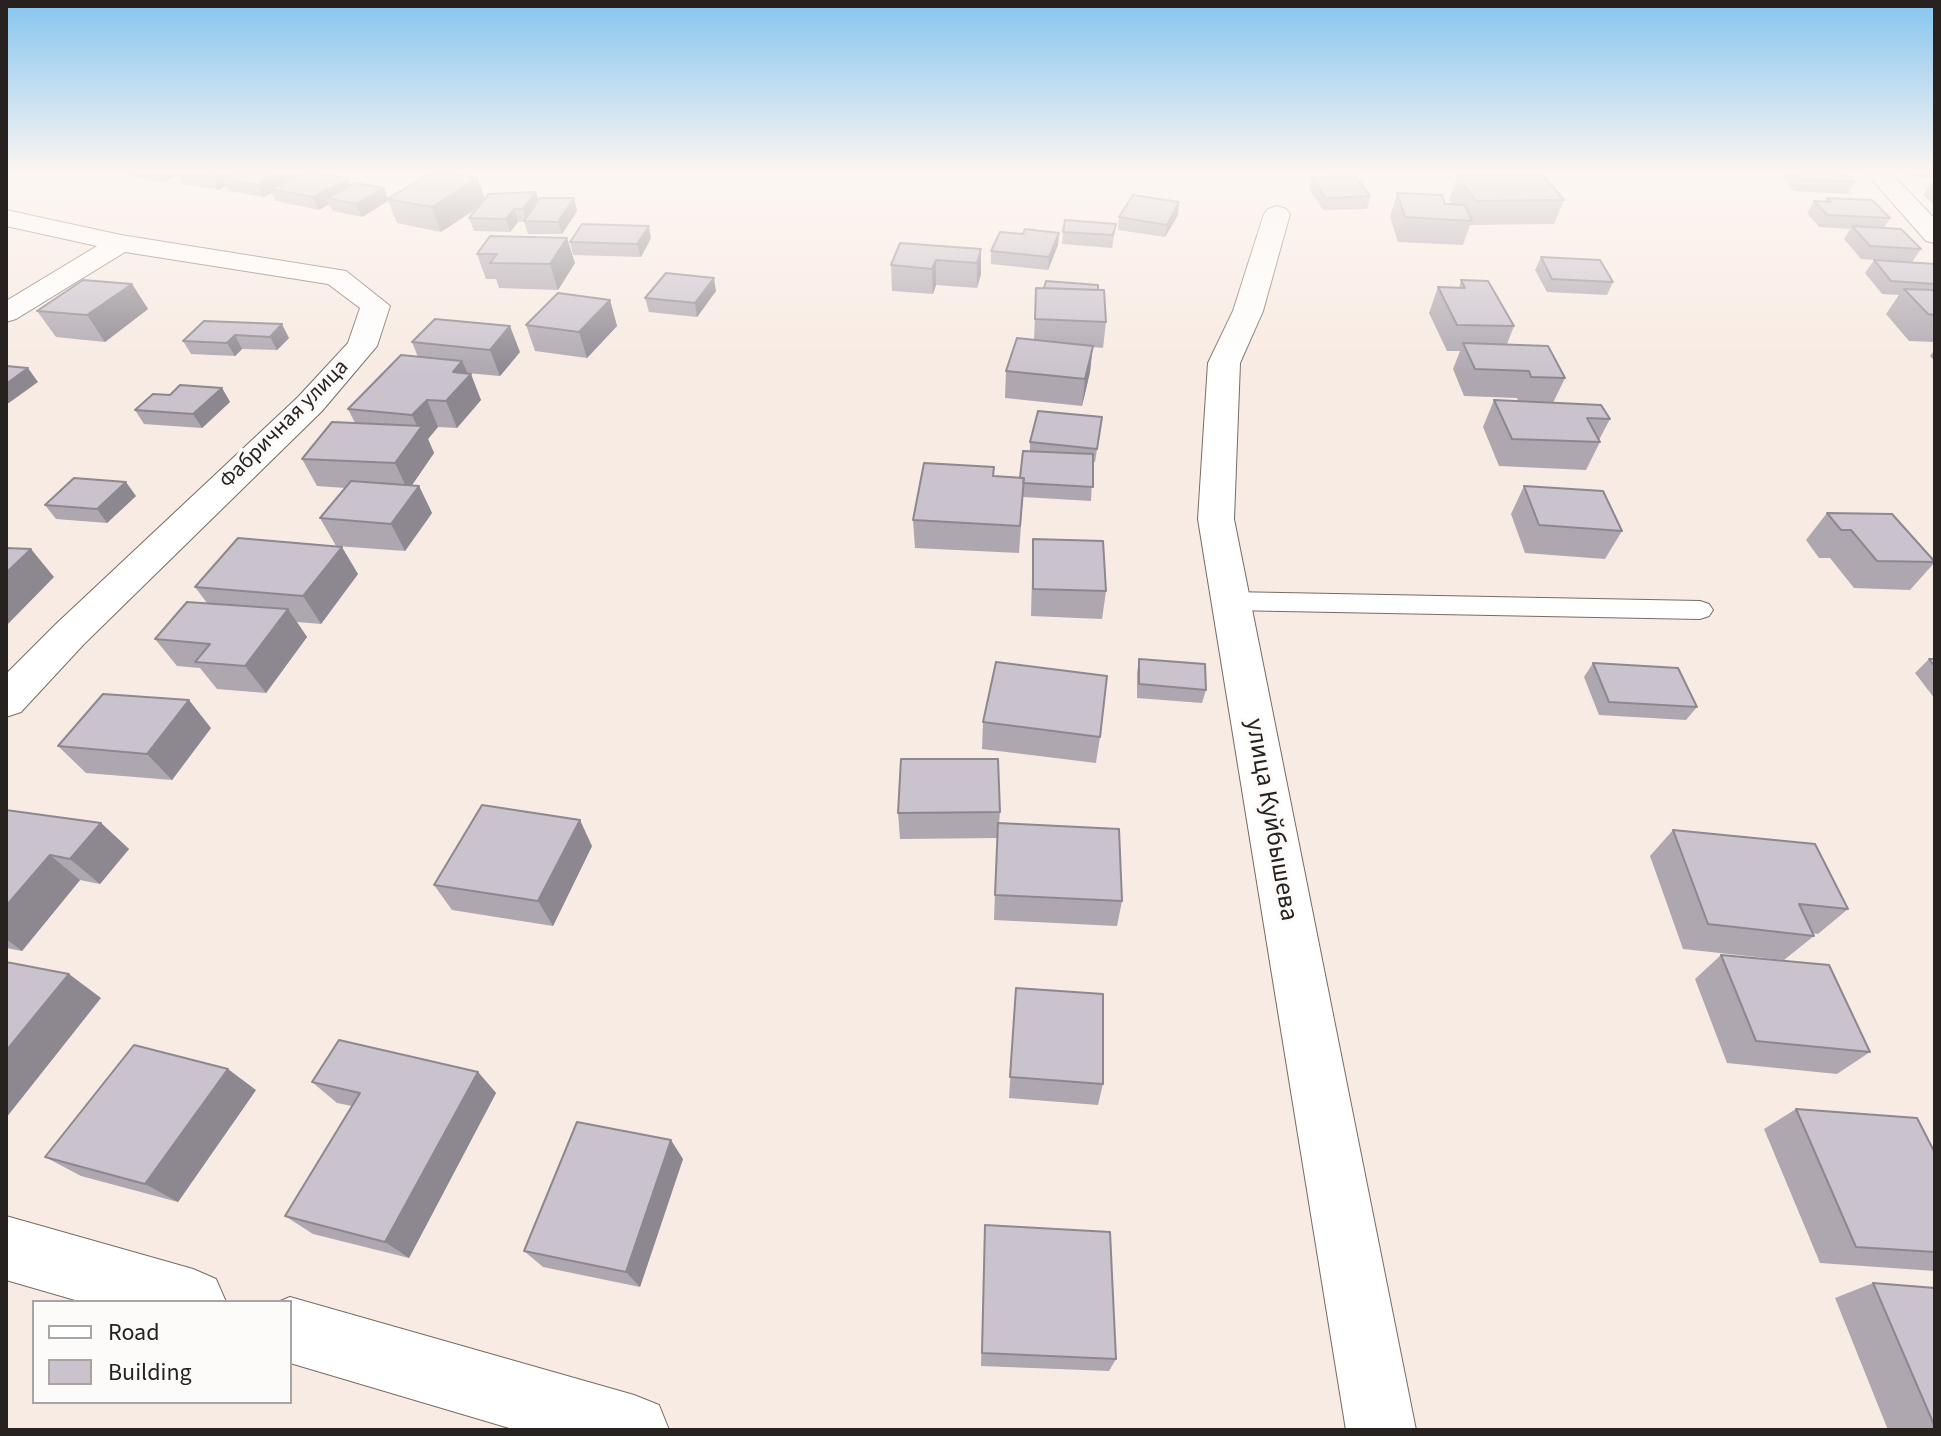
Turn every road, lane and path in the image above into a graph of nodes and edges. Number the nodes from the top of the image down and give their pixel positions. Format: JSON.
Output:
{"nodes":[{"id":1,"x":112,"y":241,"type":"edge"},
{"id":2,"x":1269,"y":241,"type":"edge"},
{"id":3,"x":121,"y":243,"type":"junction"},
{"id":4,"x":6,"y":313,"type":"edge"},
{"id":5,"x":1230,"y":601,"type":"junction"},
{"id":6,"x":1700,"y":610,"type":"dead end"},
{"id":7,"x":6,"y":701,"type":"edge"},
{"id":8,"x":6,"y":1248,"type":"edge"},
{"id":9,"x":186,"y":1300,"type":"edge"},
{"id":10,"x":292,"y":1331,"type":"edge"},
{"id":11,"x":634,"y":1430,"type":"edge"},
{"id":12,"x":1381,"y":1430,"type":"edge"}],
"edges":[{"from":1,"to":3,"type":"street","name":"Фабричная улица"},
{"from":2,"to":5,"type":"street","name":"улица Куйбышева"},
{"from":3,"to":4,"type":"street"},
{"from":3,"to":7,"type":"street","name":"Фабричная улица"},
{"from":5,"to":6,"type":"lane"},
{"from":5,"to":12,"type":"street","name":"улица Куйбышева"},
{"from":8,"to":9,"type":"street"},
{"from":10,"to":11,"type":"street"}]}
